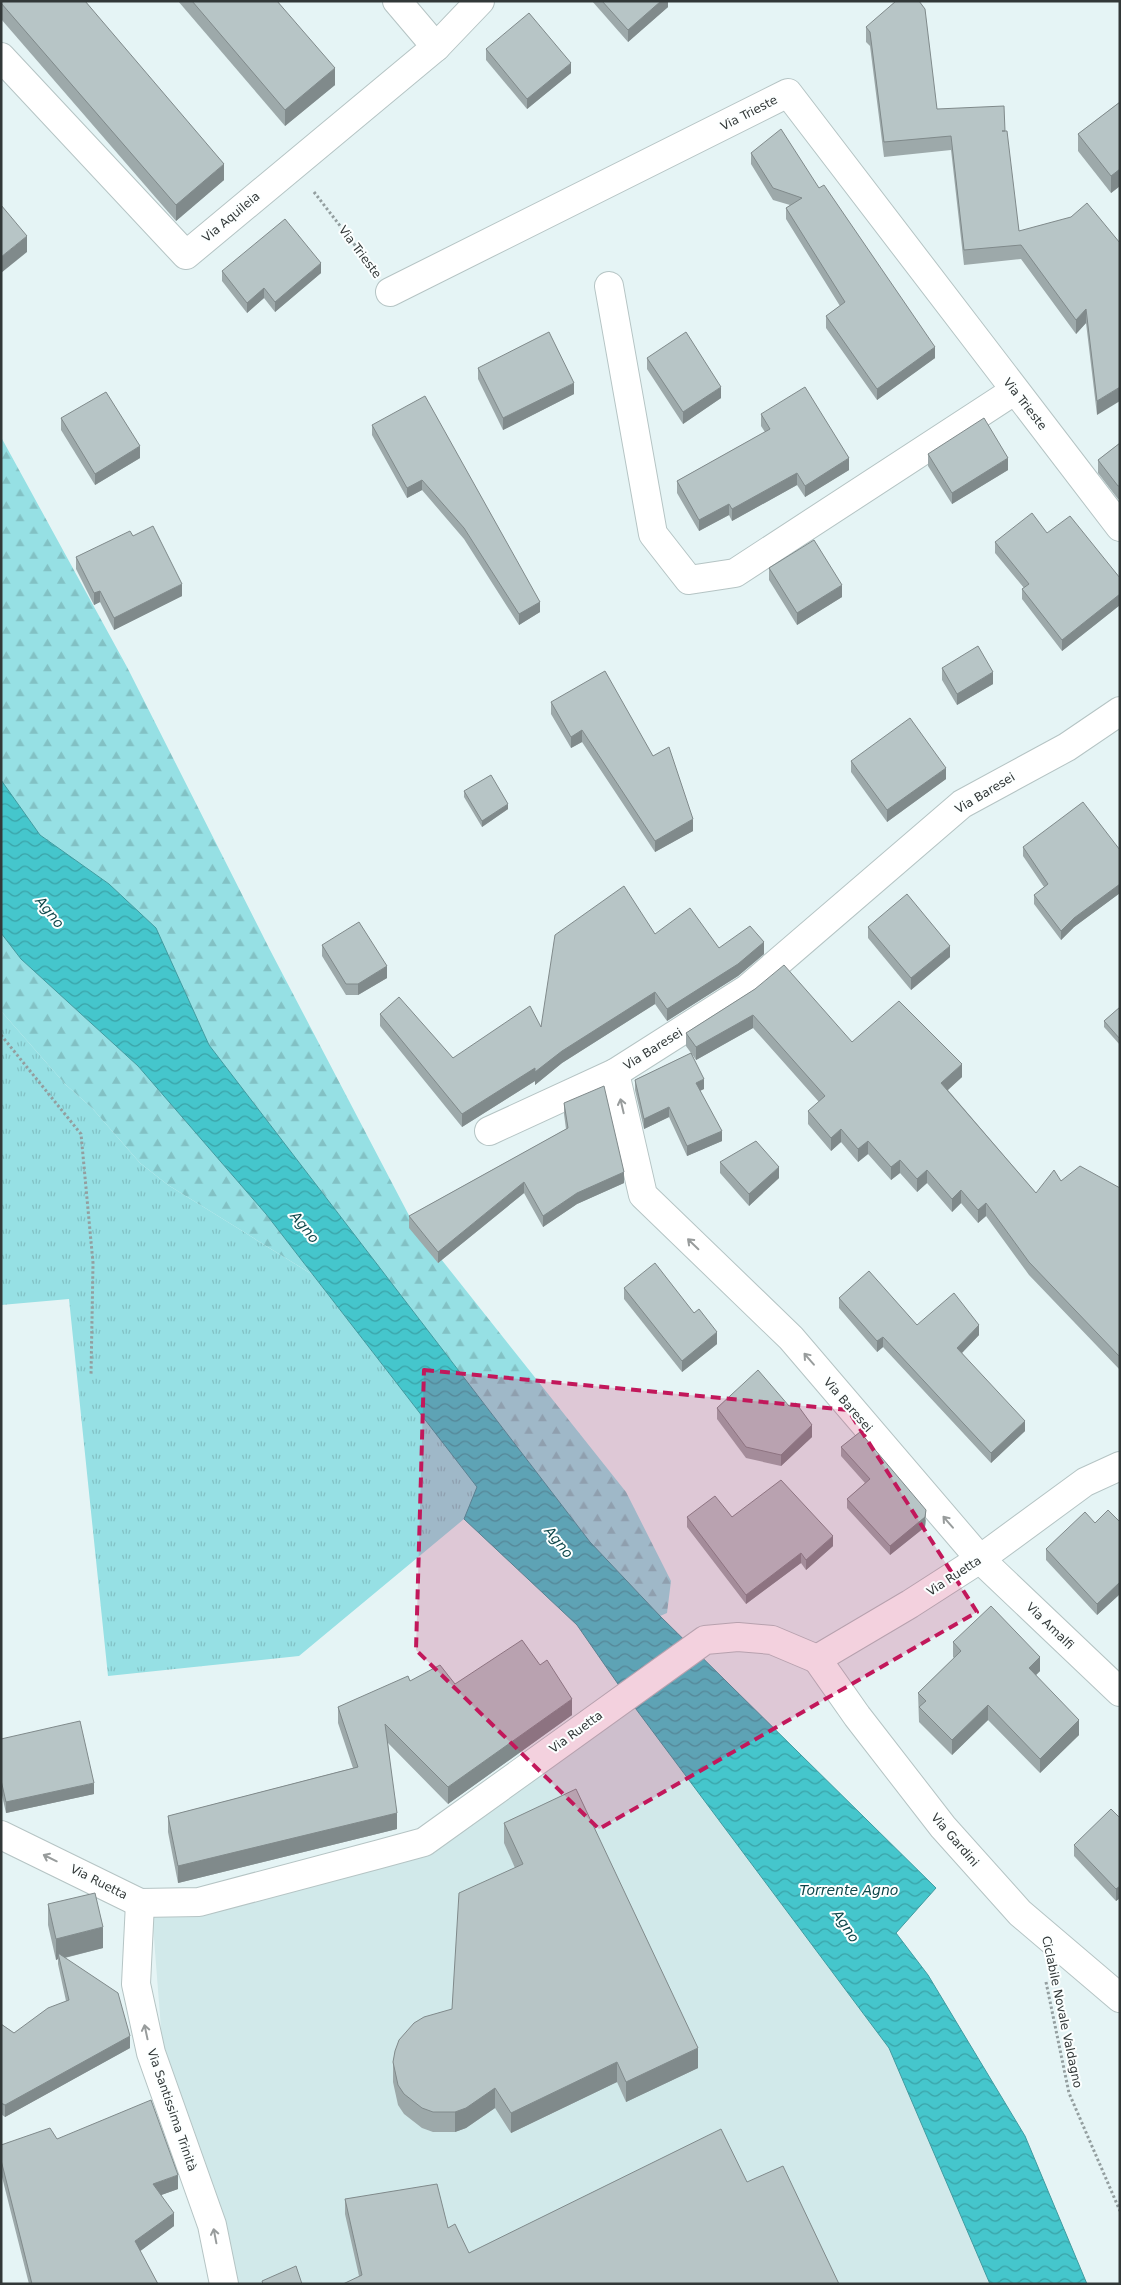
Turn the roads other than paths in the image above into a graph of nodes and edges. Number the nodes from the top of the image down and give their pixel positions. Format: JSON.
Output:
{"nodes":[{"id":1,"x":397,"y":1,"type":"edge"},
{"id":2,"x":480,"y":1,"type":"edge"},
{"id":3,"x":436,"y":47,"type":"junction"},
{"id":4,"x":1,"y":57,"type":"edge"},
{"id":5,"x":609,"y":286,"type":"dead end"},
{"id":6,"x":390,"y":292,"type":"road end"},
{"id":7,"x":1014,"y":391,"type":"junction"},
{"id":8,"x":1120,"y":527,"type":"edge"},
{"id":9,"x":1120,"y":711,"type":"edge"},
{"id":10,"x":615,"y":1073,"type":"junction"},
{"id":11,"x":489,"y":1131,"type":"dead end"},
{"id":12,"x":1120,"y":1466,"type":"edge"},
{"id":13,"x":980,"y":1559,"type":"junction"},
{"id":14,"x":817,"y":1659,"type":"junction"},
{"id":15,"x":1120,"y":1692,"type":"edge"},
{"id":16,"x":1,"y":1835,"type":"edge"},
{"id":17,"x":140,"y":1903,"type":"junction"},
{"id":18,"x":1120,"y":1998,"type":"edge"},
{"id":19,"x":224,"y":2284,"type":"edge"}],
"edges":[{"from":1,"to":3,"type":"street"},
{"from":2,"to":3,"type":"street","name":"Via Aquileia"},
{"from":3,"to":4,"type":"street","name":"Via Aquileia"},
{"from":5,"to":7,"type":"street"},
{"from":6,"to":7,"type":"street","name":"Via Trieste"},
{"from":7,"to":8,"type":"street","name":"Via Trieste"},
{"from":9,"to":10,"type":"street","name":"Via Baresei"},
{"from":10,"to":11,"type":"street"},
{"from":13,"to":10,"type":"street","name":"Via Baresei","one_way":true},
{"from":12,"to":13,"type":"street","name":"Via Ruetta"},
{"from":13,"to":14,"type":"street","name":"Via Ruetta"},
{"from":13,"to":15,"type":"street","name":"Via Amalfi"},
{"from":14,"to":17,"type":"street","name":"Via Ruetta"},
{"from":14,"to":18,"type":"street","name":"Via Gardini"},
{"from":17,"to":16,"type":"street","name":"Via Ruetta","one_way":true},
{"from":19,"to":17,"type":"street","name":"Via Santissima Trinità","one_way":true}]}
